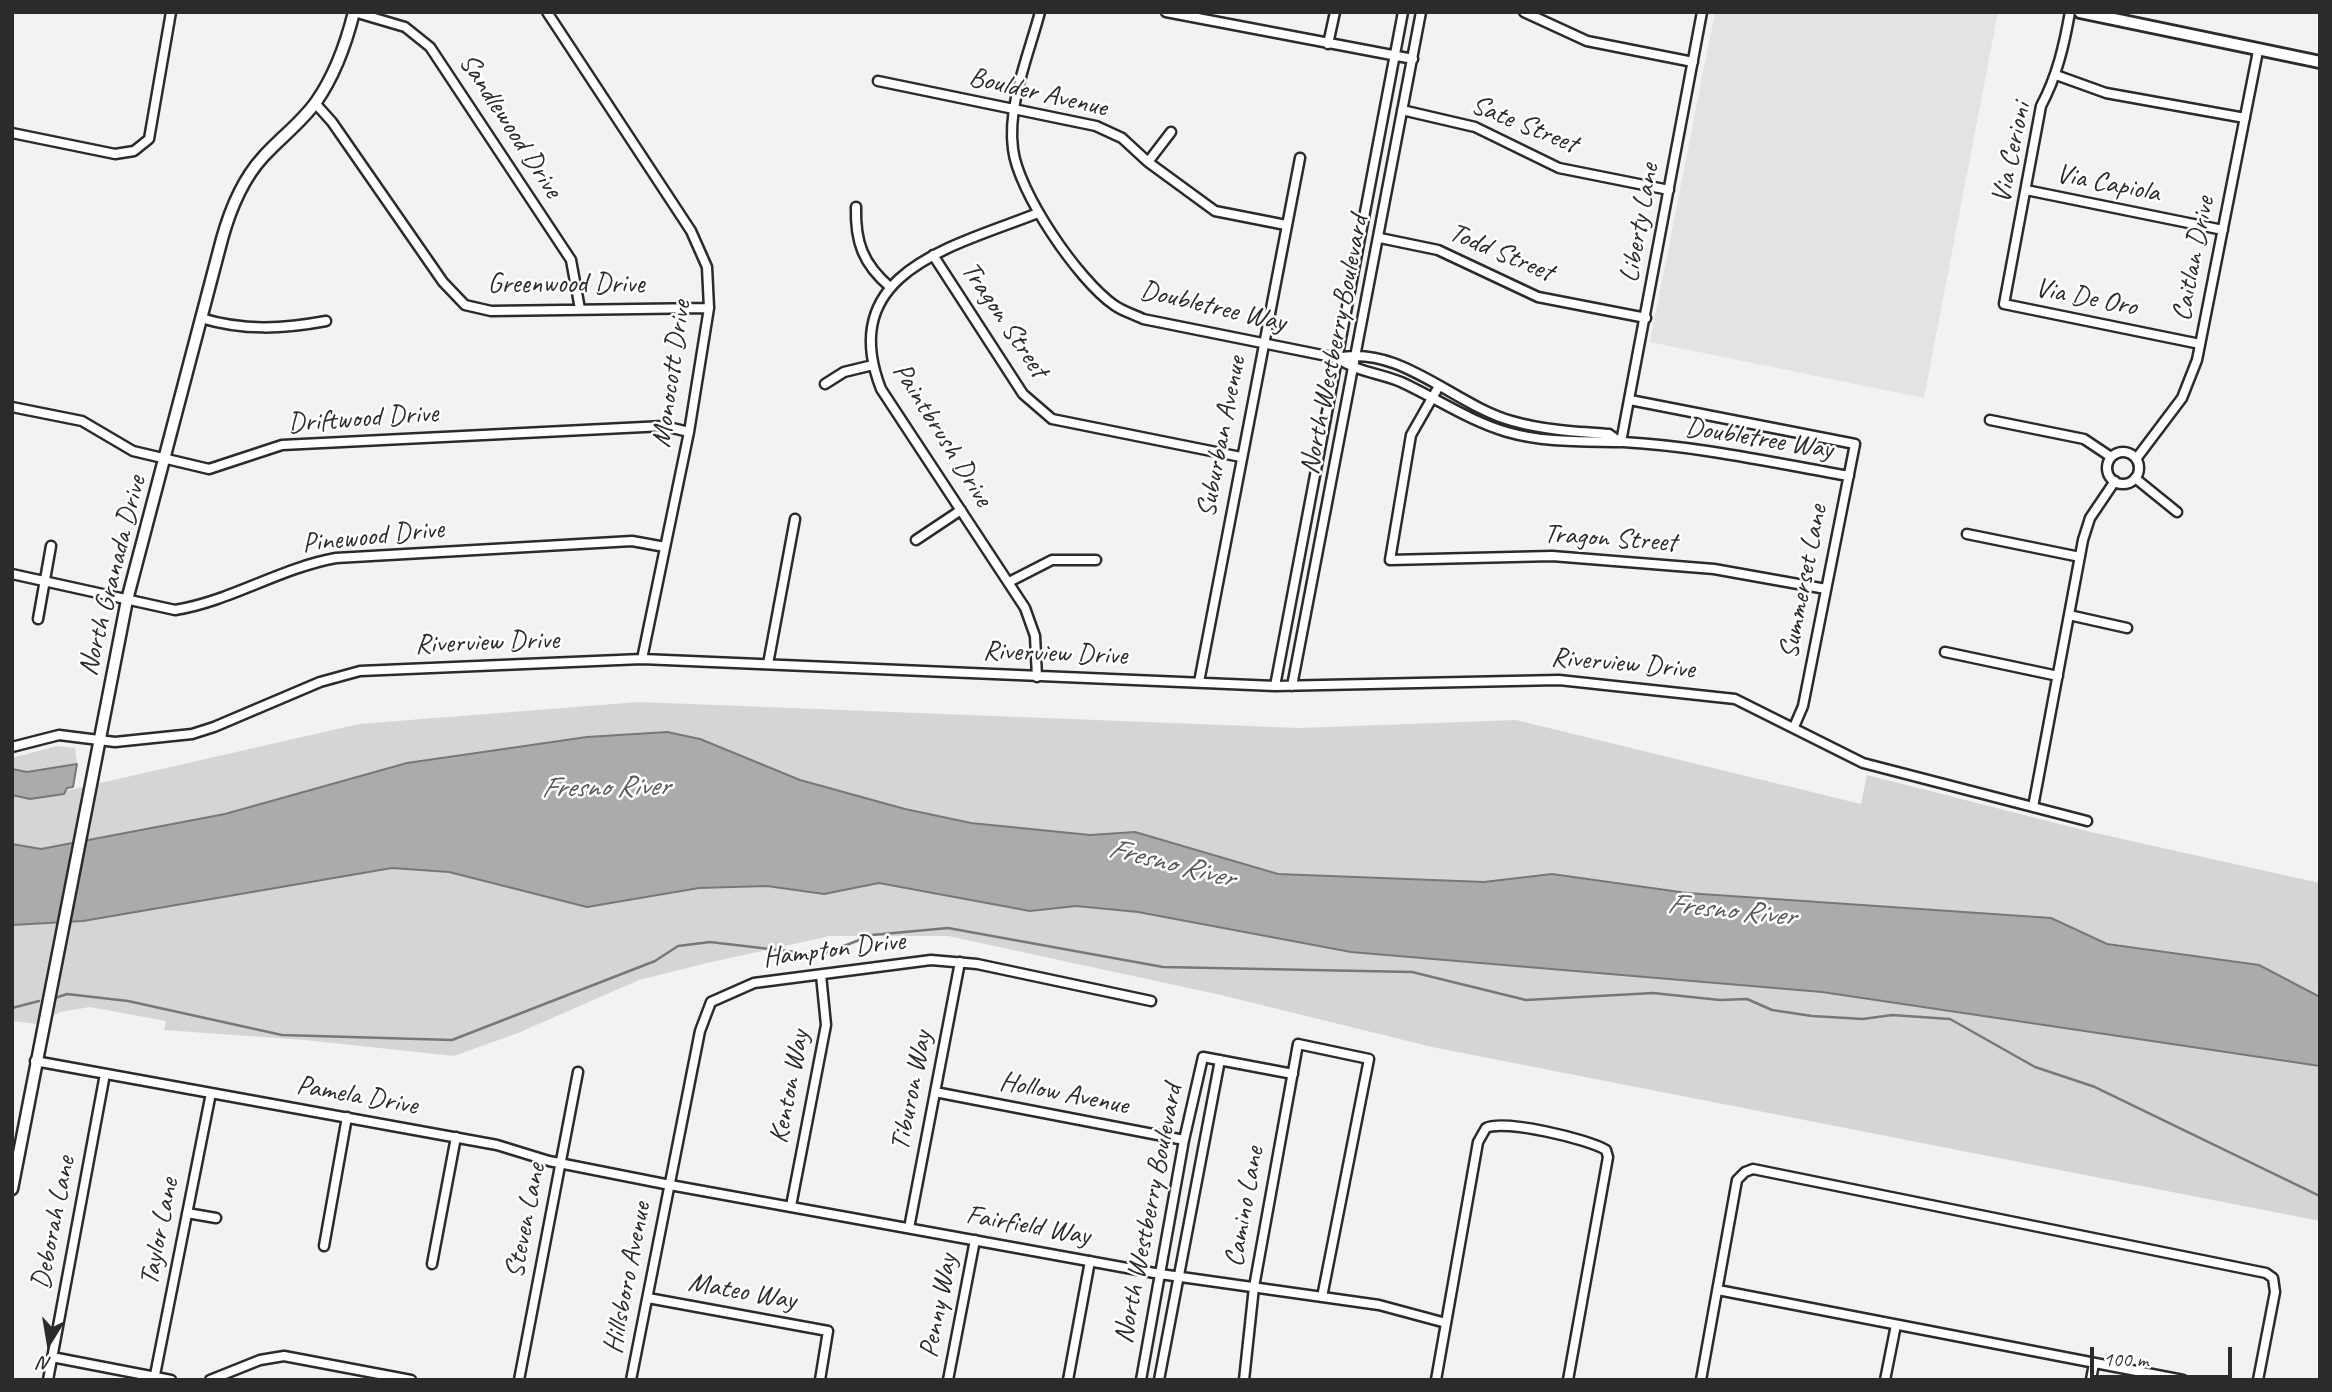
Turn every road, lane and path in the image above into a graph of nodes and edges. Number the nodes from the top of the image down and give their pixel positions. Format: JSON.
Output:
{"nodes":[{"id":1,"x":171,"y":12,"type":"edge"},
{"id":2,"x":354,"y":12,"type":"edge"},
{"id":3,"x":547,"y":12,"type":"edge"},
{"id":4,"x":1040,"y":12,"type":"edge"},
{"id":5,"x":1166,"y":12,"type":"edge"},
{"id":6,"x":1224,"y":12,"type":"edge"},
{"id":7,"x":1335,"y":12,"type":"edge"},
{"id":8,"x":1403,"y":12,"type":"edge"},
{"id":9,"x":1421,"y":12,"type":"edge"},
{"id":10,"x":1524,"y":12,"type":"edge"},
{"id":11,"x":1702,"y":12,"type":"edge"},
{"id":12,"x":2070,"y":12,"type":"edge"},
{"id":13,"x":2080,"y":12,"type":"edge"},
{"id":14,"x":1223,"y":22,"type":"junction"},
{"id":15,"x":1328,"y":44,"type":"junction"},
{"id":16,"x":2258,"y":51,"type":"junction"},
{"id":17,"x":1395,"y":55,"type":"junction"},
{"id":18,"x":1413,"y":59,"type":"junction"},
{"id":19,"x":1693,"y":62,"type":"junction"},
{"id":20,"x":2320,"y":62,"type":"edge"},
{"id":21,"x":2056,"y":75,"type":"junction"},
{"id":22,"x":878,"y":81,"type":"dead end"},
{"id":23,"x":314,"y":103,"type":"junction"},
{"id":24,"x":1015,"y":108,"type":"junction"},
{"id":25,"x":1402,"y":110,"type":"junction"},
{"id":26,"x":2245,"y":118,"type":"junction"},
{"id":27,"x":12,"y":132,"type":"edge"},
{"id":28,"x":1171,"y":132,"type":"dead end"},
{"id":29,"x":1300,"y":158,"type":"dead end"},
{"id":30,"x":1148,"y":162,"type":"junction"},
{"id":31,"x":1669,"y":190,"type":"junction"},
{"id":32,"x":2026,"y":190,"type":"junction"},
{"id":33,"x":856,"y":207,"type":"dead end"},
{"id":34,"x":1038,"y":213,"type":"junction"},
{"id":35,"x":1286,"y":225,"type":"junction"},
{"id":36,"x":2223,"y":230,"type":"junction"},
{"id":37,"x":1380,"y":238,"type":"junction"},
{"id":38,"x":933,"y":255,"type":"junction"},
{"id":39,"x":890,"y":287,"type":"junction"},
{"id":40,"x":2004,"y":304,"type":"joint"},
{"id":41,"x":580,"y":309,"type":"junction"},
{"id":42,"x":709,"y":309,"type":"junction"},
{"id":43,"x":201,"y":318,"type":"junction"},
{"id":44,"x":1646,"y":318,"type":"junction"},
{"id":45,"x":326,"y":321,"type":"dead end"},
{"id":46,"x":1264,"y":344,"type":"junction"},
{"id":47,"x":2200,"y":344,"type":"junction"},
{"id":48,"x":1356,"y":354,"type":"junction"},
{"id":49,"x":1337,"y":358,"type":"junction"},
{"id":50,"x":873,"y":365,"type":"junction"},
{"id":51,"x":1352,"y":369,"type":"junction"},
{"id":52,"x":825,"y":384,"type":"dead end"},
{"id":53,"x":1439,"y":386,"type":"junction"},
{"id":54,"x":1432,"y":396,"type":"junction"},
{"id":55,"x":1630,"y":400,"type":"junction"},
{"id":56,"x":12,"y":407,"type":"edge"},
{"id":57,"x":1990,"y":420,"type":"dead end"},
{"id":58,"x":689,"y":432,"type":"junction"},
{"id":59,"x":1620,"y":442,"type":"junction"},
{"id":60,"x":1855,"y":444,"type":"joint"},
{"id":61,"x":1241,"y":457,"type":"junction"},
{"id":62,"x":2111,"y":457,"type":"junction"},
{"id":63,"x":166,"y":459,"type":"junction"},
{"id":64,"x":2136,"y":459,"type":"junction"},
{"id":65,"x":1849,"y":476,"type":"junction"},
{"id":66,"x":2135,"y":478,"type":"junction"},
{"id":67,"x":2115,"y":481,"type":"junction"},
{"id":68,"x":961,"y":510,"type":"junction"},
{"id":69,"x":2177,"y":512,"type":"dead end"},
{"id":70,"x":795,"y":519,"type":"dead end"},
{"id":71,"x":1968,"y":534,"type":"dead end"},
{"id":72,"x":916,"y":540,"type":"dead end"},
{"id":73,"x":51,"y":546,"type":"dead end"},
{"id":74,"x":665,"y":547,"type":"junction"},
{"id":75,"x":2080,"y":557,"type":"junction"},
{"id":76,"x":1096,"y":560,"type":"dead end"},
{"id":77,"x":12,"y":574,"type":"edge"},
{"id":78,"x":45,"y":581,"type":"junction"},
{"id":79,"x":1009,"y":582,"type":"junction"},
{"id":80,"x":1826,"y":589,"type":"junction"},
{"id":81,"x":127,"y":600,"type":"junction"},
{"id":82,"x":2069,"y":615,"type":"junction"},
{"id":83,"x":38,"y":619,"type":"dead end"},
{"id":84,"x":2127,"y":628,"type":"dead end"},
{"id":85,"x":1945,"y":652,"type":"dead end"},
{"id":86,"x":642,"y":659,"type":"junction"},
{"id":87,"x":768,"y":664,"type":"junction"},
{"id":88,"x":2058,"y":676,"type":"junction"},
{"id":89,"x":1037,"y":677,"type":"junction"},
{"id":90,"x":1199,"y":682,"type":"junction"},
{"id":91,"x":1275,"y":686,"type":"junction"},
{"id":92,"x":1292,"y":686,"type":"junction"},
{"id":93,"x":1794,"y":727,"type":"junction"},
{"id":94,"x":98,"y":740,"type":"junction"},
{"id":95,"x":12,"y":747,"type":"edge"},
{"id":96,"x":2033,"y":807,"type":"junction"},
{"id":97,"x":2087,"y":821,"type":"dead end"},
{"id":98,"x":960,"y":962,"type":"junction"},
{"id":99,"x":821,"y":975,"type":"junction"},
{"id":100,"x":1150,"y":1001,"type":"dead end"},
{"id":101,"x":1220,"y":1060,"type":"junction"},
{"id":102,"x":35,"y":1062,"type":"junction"},
{"id":103,"x":578,"y":1072,"type":"dead end"},
{"id":104,"x":105,"y":1074,"type":"junction"},
{"id":105,"x":1293,"y":1074,"type":"junction"},
{"id":106,"x":935,"y":1092,"type":"junction"},
{"id":107,"x":211,"y":1093,"type":"junction"},
{"id":108,"x":346,"y":1117,"type":"junction"},
{"id":109,"x":456,"y":1137,"type":"junction"},
{"id":110,"x":1184,"y":1140,"type":"junction"},
{"id":111,"x":560,"y":1163,"type":"junction"},
{"id":112,"x":670,"y":1185,"type":"junction"},
{"id":113,"x":12,"y":1189,"type":"edge"},
{"id":114,"x":791,"y":1206,"type":"junction"},
{"id":115,"x":187,"y":1213,"type":"junction"},
{"id":116,"x":216,"y":1218,"type":"dead end"},
{"id":117,"x":909,"y":1228,"type":"junction"},
{"id":118,"x":975,"y":1240,"type":"junction"},
{"id":119,"x":324,"y":1246,"type":"dead end"},
{"id":120,"x":1090,"y":1261,"type":"junction"},
{"id":121,"x":432,"y":1264,"type":"dead end"},
{"id":122,"x":1160,"y":1274,"type":"junction"},
{"id":123,"x":1177,"y":1276,"type":"junction"},
{"id":124,"x":1254,"y":1287,"type":"junction"},
{"id":125,"x":1718,"y":1290,"type":"junction"},
{"id":126,"x":1322,"y":1297,"type":"junction"},
{"id":127,"x":648,"y":1298,"type":"junction"},
{"id":128,"x":1446,"y":1323,"type":"junction"},
{"id":129,"x":1896,"y":1325,"type":"junction"},
{"id":130,"x":52,"y":1357,"type":"junction"},
{"id":131,"x":2094,"y":1363,"type":"junction"},
{"id":132,"x":155,"y":1379,"type":"edge"},
{"id":133,"x":48,"y":1380,"type":"edge"},
{"id":134,"x":171,"y":1380,"type":"edge"},
{"id":135,"x":210,"y":1380,"type":"edge"},
{"id":136,"x":411,"y":1380,"type":"edge"},
{"id":137,"x":519,"y":1380,"type":"edge"},
{"id":138,"x":631,"y":1380,"type":"edge"},
{"id":139,"x":820,"y":1380,"type":"edge"},
{"id":140,"x":948,"y":1380,"type":"edge"},
{"id":141,"x":1068,"y":1380,"type":"edge"},
{"id":142,"x":1140,"y":1380,"type":"edge"},
{"id":143,"x":1159,"y":1380,"type":"edge"},
{"id":144,"x":1244,"y":1380,"type":"edge"},
{"id":145,"x":1436,"y":1380,"type":"edge"},
{"id":146,"x":1568,"y":1380,"type":"edge"},
{"id":147,"x":1701,"y":1380,"type":"edge"},
{"id":148,"x":1885,"y":1380,"type":"edge"},
{"id":149,"x":2091,"y":1380,"type":"edge"},
{"id":150,"x":2183,"y":1380,"type":"edge"},
{"id":151,"x":2258,"y":1380,"type":"edge"}],
"edges":[{"from":1,"to":27,"type":"street"},
{"from":2,"to":23,"type":"street","name":"North Granada Drive"},
{"from":2,"to":41,"type":"street","name":"Sandlewood Drive"},
{"from":3,"to":42,"type":"street","name":"Monocott Drive"},
{"from":4,"to":24,"type":"street","name":"Doubletree Way"},
{"from":5,"to":14,"type":"street"},
{"from":6,"to":14,"type":"street"},
{"from":7,"to":15,"type":"street"},
{"from":8,"to":17,"type":"street","name":"North Westberry Boulevard"},
{"from":9,"to":18,"type":"street","name":"North Westberry Boulevard"},
{"from":10,"to":19,"type":"street"},
{"from":11,"to":19,"type":"street","name":"Liberty Lane"},
{"from":12,"to":21,"type":"street","name":"Via Cerioni"},
{"from":13,"to":16,"type":"main road"},
{"from":14,"to":15,"type":"street"},
{"from":15,"to":17,"type":"street"},
{"from":16,"to":20,"type":"main road"},
{"from":16,"to":26,"type":"street","name":"Caitlan Drive"},
{"from":17,"to":18,"type":"street"},
{"from":17,"to":49,"type":"street","name":"North Westberry Boulevard"},
{"from":18,"to":25,"type":"street","name":"North Westberry Boulevard"},
{"from":19,"to":31,"type":"street","name":"Liberty Lane"},
{"from":21,"to":26,"type":"street"},
{"from":21,"to":32,"type":"street","name":"Via Cerioni"},
{"from":22,"to":24,"type":"street","name":"Boulder Avenue"},
{"from":23,"to":41,"type":"street","name":"Greenwood Drive"},
{"from":23,"to":43,"type":"street","name":"North Granada Drive"},
{"from":24,"to":30,"type":"street","name":"Boulder Avenue"},
{"from":24,"to":34,"type":"street","name":"Doubletree Way"},
{"from":25,"to":31,"type":"street","name":"Sate Street"},
{"from":25,"to":37,"type":"street","name":"North Westberry Boulevard"},
{"from":26,"to":36,"type":"street","name":"Caitlan Drive"},
{"from":28,"to":30,"type":"street"},
{"from":29,"to":35,"type":"street","name":"Suburban Avenue"},
{"from":30,"to":35,"type":"street","name":"Boulder Avenue"},
{"from":31,"to":44,"type":"street","name":"Liberty Lane"},
{"from":32,"to":36,"type":"street","name":"Via Capiola"},
{"from":32,"to":40,"type":"street","name":"Via Cerioni"},
{"from":33,"to":39,"type":"street"},
{"from":34,"to":38,"type":"street","name":"Paintbrush Drive"},
{"from":34,"to":46,"type":"street","name":"Doubletree Way"},
{"from":35,"to":46,"type":"street","name":"Suburban Avenue"},
{"from":36,"to":47,"type":"street","name":"Caitlan Drive"},
{"from":37,"to":44,"type":"street","name":"Todd Street"},
{"from":37,"to":48,"type":"street","name":"North Westberry Boulevard"},
{"from":38,"to":39,"type":"street","name":"Paintbrush Drive"},
{"from":38,"to":61,"type":"street","name":"Tragon Street"},
{"from":39,"to":50,"type":"street","name":"Paintbrush Drive"},
{"from":40,"to":47,"type":"street","name":"Via De Oro"},
{"from":41,"to":42,"type":"street","name":"Greenwood Drive"},
{"from":42,"to":58,"type":"street","name":"Monocott Drive"},
{"from":43,"to":45,"type":"street"},
{"from":43,"to":63,"type":"street","name":"North Granada Drive"},
{"from":44,"to":55,"type":"street","name":"Liberty Lane"},
{"from":46,"to":49,"type":"street","name":"Doubletree Way"},
{"from":46,"to":61,"type":"street","name":"Suburban Avenue"},
{"from":47,"to":64,"type":"street","name":"Caitlan Drive"},
{"from":48,"to":49,"type":"street","name":"Doubletree Way"},
{"from":48,"to":51,"type":"street","name":"North Westberry Boulevard"},
{"from":48,"to":53,"type":"street","name":"Doubletree Way"},
{"from":49,"to":51,"type":"street","name":"Doubletree Way"},
{"from":49,"to":91,"type":"street","name":"North Westberry Boulevard"},
{"from":50,"to":52,"type":"street"},
{"from":50,"to":68,"type":"street","name":"Paintbrush Drive"},
{"from":51,"to":54,"type":"street","name":"Doubletree Way"},
{"from":51,"to":92,"type":"street","name":"North Westberry Boulevard"},
{"from":53,"to":54,"type":"street"},
{"from":53,"to":59,"type":"street","name":"Doubletree Way"},
{"from":54,"to":59,"type":"street","name":"Doubletree Way"},
{"from":54,"to":80,"type":"street","name":"Tragon Street"},
{"from":55,"to":59,"type":"street","name":"Liberty Lane"},
{"from":55,"to":60,"type":"street","name":"Doubletree Way"},
{"from":56,"to":63,"type":"street","name":"Driftwood Drive"},
{"from":57,"to":62,"type":"street"},
{"from":58,"to":63,"type":"street","name":"Driftwood Drive"},
{"from":58,"to":74,"type":"street","name":"Monocott Drive"},
{"from":59,"to":65,"type":"street","name":"Doubletree Way"},
{"from":60,"to":65,"type":"street","name":"Summerset Lane"},
{"from":61,"to":90,"type":"street","name":"Suburban Avenue"},
{"from":62,"to":64,"type":"street"},
{"from":62,"to":67,"type":"street"},
{"from":63,"to":81,"type":"street","name":"North Granada Drive"},
{"from":64,"to":66,"type":"street"},
{"from":65,"to":80,"type":"street","name":"Summerset Lane"},
{"from":66,"to":67,"type":"street"},
{"from":66,"to":69,"type":"street"},
{"from":67,"to":75,"type":"street"},
{"from":68,"to":72,"type":"street"},
{"from":68,"to":79,"type":"street","name":"Paintbrush Drive"},
{"from":70,"to":87,"type":"street"},
{"from":71,"to":75,"type":"street"},
{"from":73,"to":78,"type":"street"},
{"from":74,"to":81,"type":"street","name":"Pinewood Drive"},
{"from":74,"to":86,"type":"street","name":"Monocott Drive"},
{"from":75,"to":82,"type":"street"},
{"from":76,"to":79,"type":"street"},
{"from":77,"to":78,"type":"street","name":"Pinewood Drive"},
{"from":78,"to":81,"type":"street","name":"Pinewood Drive"},
{"from":78,"to":83,"type":"street"},
{"from":79,"to":89,"type":"street","name":"Paintbrush Drive"},
{"from":80,"to":93,"type":"street","name":"Summerset Lane"},
{"from":81,"to":94,"type":"street","name":"North Granada Drive"},
{"from":82,"to":84,"type":"street"},
{"from":82,"to":88,"type":"street"},
{"from":85,"to":88,"type":"street"},
{"from":86,"to":87,"type":"street","name":"Riverview Drive"},
{"from":86,"to":94,"type":"street","name":"Riverview Drive"},
{"from":87,"to":89,"type":"street","name":"Riverview Drive"},
{"from":88,"to":96,"type":"street"},
{"from":89,"to":90,"type":"street","name":"Riverview Drive"},
{"from":90,"to":91,"type":"street","name":"Riverview Drive"},
{"from":91,"to":92,"type":"street","name":"Riverview Drive"},
{"from":92,"to":93,"type":"street","name":"Riverview Drive"},
{"from":93,"to":96,"type":"street","name":"Riverview Drive"},
{"from":94,"to":95,"type":"street","name":"Riverview Drive"},
{"from":94,"to":102,"type":"street","name":"North Granada Drive"},
{"from":96,"to":97,"type":"street","name":"Riverview Drive"},
{"from":98,"to":99,"type":"street","name":"Hampton Drive"},
{"from":98,"to":100,"type":"street","name":"Hampton Drive"},
{"from":98,"to":106,"type":"street","name":"Tiburon Way"},
{"from":99,"to":112,"type":"street","name":"Hampton Drive"},
{"from":99,"to":114,"type":"street","name":"Kenton Way"},
{"from":101,"to":105,"type":"street"},
{"from":101,"to":110,"type":"street","name":"North Westberry Boulevard"},
{"from":101,"to":123,"type":"street","name":"North Westberry Boulevard"},
{"from":102,"to":104,"type":"street","name":"Pamela Drive"},
{"from":102,"to":113,"type":"street","name":"North Granada Drive"},
{"from":103,"to":111,"type":"street","name":"Steven Lane"},
{"from":104,"to":107,"type":"street","name":"Pamela Drive"},
{"from":104,"to":130,"type":"street","name":"Deborah Lane"},
{"from":105,"to":124,"type":"street","name":"Camino Lane"},
{"from":105,"to":126,"type":"street","name":"Camino Lane"},
{"from":106,"to":110,"type":"street","name":"Hollow Avenue"},
{"from":106,"to":117,"type":"street","name":"Tiburon Way"},
{"from":107,"to":108,"type":"street","name":"Pamela Drive"},
{"from":107,"to":115,"type":"street","name":"Taylor Lane"},
{"from":108,"to":109,"type":"street","name":"Pamela Drive"},
{"from":108,"to":119,"type":"street"},
{"from":109,"to":111,"type":"street","name":"Pamela Drive"},
{"from":109,"to":121,"type":"street"},
{"from":110,"to":122,"type":"street","name":"North Westberry Boulevard"},
{"from":111,"to":112,"type":"street","name":"Pamela Drive"},
{"from":111,"to":137,"type":"street","name":"Steven Lane"},
{"from":112,"to":114,"type":"street","name":"Fairfield Way"},
{"from":112,"to":127,"type":"street","name":"Hillsboro Avenue"},
{"from":114,"to":117,"type":"street","name":"Fairfield Way"},
{"from":115,"to":116,"type":"street"},
{"from":115,"to":132,"type":"street","name":"Taylor Lane"},
{"from":117,"to":118,"type":"street","name":"Fairfield Way"},
{"from":118,"to":120,"type":"street","name":"Fairfield Way"},
{"from":118,"to":140,"type":"street","name":"Penny Way"},
{"from":120,"to":122,"type":"street","name":"Fairfield Way"},
{"from":120,"to":141,"type":"street"},
{"from":122,"to":123,"type":"street","name":"Fairfield Way"},
{"from":122,"to":142,"type":"street","name":"North Westberry Boulevard"},
{"from":123,"to":124,"type":"street","name":"Fairfield Way"},
{"from":123,"to":143,"type":"street","name":"North Westberry Boulevard"},
{"from":124,"to":126,"type":"street","name":"Fairfield Way"},
{"from":124,"to":144,"type":"street","name":"Camino Lane"},
{"from":125,"to":129,"type":"street"},
{"from":125,"to":147,"type":"street"},
{"from":125,"to":151,"type":"street"},
{"from":126,"to":128,"type":"street","name":"Fairfield Way"},
{"from":127,"to":138,"type":"street","name":"Hillsboro Avenue"},
{"from":127,"to":139,"type":"street","name":"Mateo Way"},
{"from":128,"to":145,"type":"street"},
{"from":128,"to":146,"type":"street"},
{"from":129,"to":131,"type":"street"},
{"from":129,"to":148,"type":"street"},
{"from":130,"to":132,"type":"street"},
{"from":130,"to":133,"type":"street","name":"Deborah Lane"},
{"from":131,"to":149,"type":"street"},
{"from":131,"to":150,"type":"street"},
{"from":132,"to":134,"type":"street"},
{"from":135,"to":136,"type":"street"}]}
